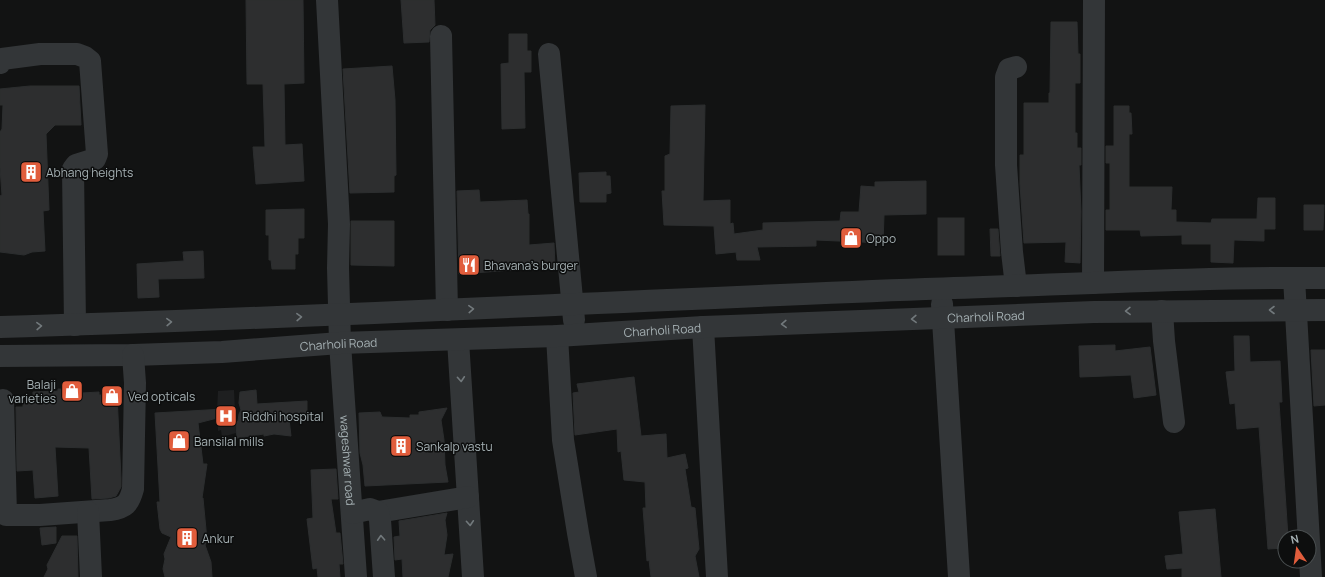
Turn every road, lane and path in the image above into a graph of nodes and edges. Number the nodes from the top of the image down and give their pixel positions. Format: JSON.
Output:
{"nodes":[{"id":1,"x":328,"y":0,"type":"edge"},
{"id":2,"x":1094,"y":0,"type":"edge"},
{"id":3,"x":441,"y":36,"type":"dead end"},
{"id":4,"x":549,"y":54,"type":"dead end"},
{"id":5,"x":0,"y":63,"type":"edge"},
{"id":6,"x":1016,"y":67,"type":"dead end"},
{"id":7,"x":1294,"y":278,"type":"junction"},
{"id":8,"x":1325,"y":278,"type":"edge"},
{"id":9,"x":1093,"y":283,"type":"junction"},
{"id":10,"x":1016,"y":286,"type":"junction"},
{"id":11,"x":942,"y":289,"type":"junction"},
{"id":12,"x":572,"y":305,"type":"junction"},
{"id":13,"x":447,"y":310,"type":"junction"},
{"id":14,"x":1295,"y":310,"type":"junction"},
{"id":15,"x":1325,"y":310,"type":"edge"},
{"id":16,"x":1162,"y":311,"type":"junction"},
{"id":17,"x":339,"y":314,"type":"junction"},
{"id":18,"x":942,"y":318,"type":"junction"},
{"id":19,"x":75,"y":325,"type":"junction"},
{"id":20,"x":0,"y":327,"type":"edge"},
{"id":21,"x":703,"y":327,"type":"junction"},
{"id":22,"x":566,"y":335,"type":"junction"},
{"id":23,"x":458,"y":340,"type":"junction"},
{"id":24,"x":340,"y":343,"type":"junction"},
{"id":25,"x":133,"y":355,"type":"junction"},
{"id":26,"x":0,"y":356,"type":"edge"},
{"id":27,"x":3,"y":400,"type":"dead end"},
{"id":28,"x":1174,"y":422,"type":"dead end"},
{"id":29,"x":468,"y":497,"type":"junction"},
{"id":30,"x":88,"y":512,"type":"junction"},
{"id":31,"x":378,"y":512,"type":"junction"},
{"id":32,"x":352,"y":513,"type":"junction"},
{"id":33,"x":91,"y":577,"type":"edge"},
{"id":34,"x":356,"y":577,"type":"edge"},
{"id":35,"x":384,"y":577,"type":"edge"},
{"id":36,"x":473,"y":577,"type":"edge"},
{"id":37,"x":586,"y":577,"type":"edge"},
{"id":38,"x":717,"y":577,"type":"edge"},
{"id":39,"x":959,"y":577,"type":"edge"},
{"id":40,"x":1311,"y":577,"type":"edge"}],
"edges":[{"from":1,"to":17,"type":"street","name":"wageshwar road"},
{"from":2,"to":9,"type":"street"},
{"from":3,"to":13,"type":"street"},
{"from":4,"to":12,"type":"street"},
{"from":5,"to":19,"type":"street"},
{"from":6,"to":10,"type":"street"},
{"from":7,"to":8,"type":"street"},
{"from":7,"to":9,"type":"street"},
{"from":7,"to":14,"type":"street"},
{"from":9,"to":10,"type":"street"},
{"from":10,"to":11,"type":"street"},
{"from":11,"to":12,"type":"street"},
{"from":11,"to":18,"type":"street"},
{"from":13,"to":12,"type":"street","one_way":true},
{"from":12,"to":22,"type":"street"},
{"from":13,"to":17,"type":"street"},
{"from":14,"to":15,"type":"street","name":"Charholi Road"},
{"from":14,"to":16,"type":"street","name":"Charholi Road","one_way":true},
{"from":14,"to":40,"type":"street"},
{"from":16,"to":18,"type":"street","name":"Charholi Road","one_way":true},
{"from":16,"to":28,"type":"street"},
{"from":19,"to":17,"type":"street","one_way":true},
{"from":17,"to":24,"type":"street","name":"wageshwar road"},
{"from":18,"to":21,"type":"street","name":"Charholi Road","one_way":true},
{"from":18,"to":39,"type":"street"},
{"from":20,"to":19,"type":"street","one_way":true},
{"from":21,"to":22,"type":"street","name":"Charholi Road"},
{"from":21,"to":38,"type":"street"},
{"from":22,"to":23,"type":"street","name":"Charholi Road"},
{"from":22,"to":37,"type":"street"},
{"from":23,"to":24,"type":"street","name":"Charholi Road"},
{"from":23,"to":29,"type":"street","one_way":true},
{"from":24,"to":25,"type":"street","name":"Charholi Road"},
{"from":24,"to":32,"type":"street","name":"wageshwar road"},
{"from":25,"to":26,"type":"street","name":"Charholi Road"},
{"from":25,"to":30,"type":"street"},
{"from":27,"to":30,"type":"street"},
{"from":29,"to":31,"type":"street"},
{"from":29,"to":36,"type":"street","one_way":true},
{"from":30,"to":33,"type":"street"},
{"from":31,"to":32,"type":"street"},
{"from":35,"to":31,"type":"street","one_way":true},
{"from":32,"to":34,"type":"street","name":"wageshwar road"}]}
